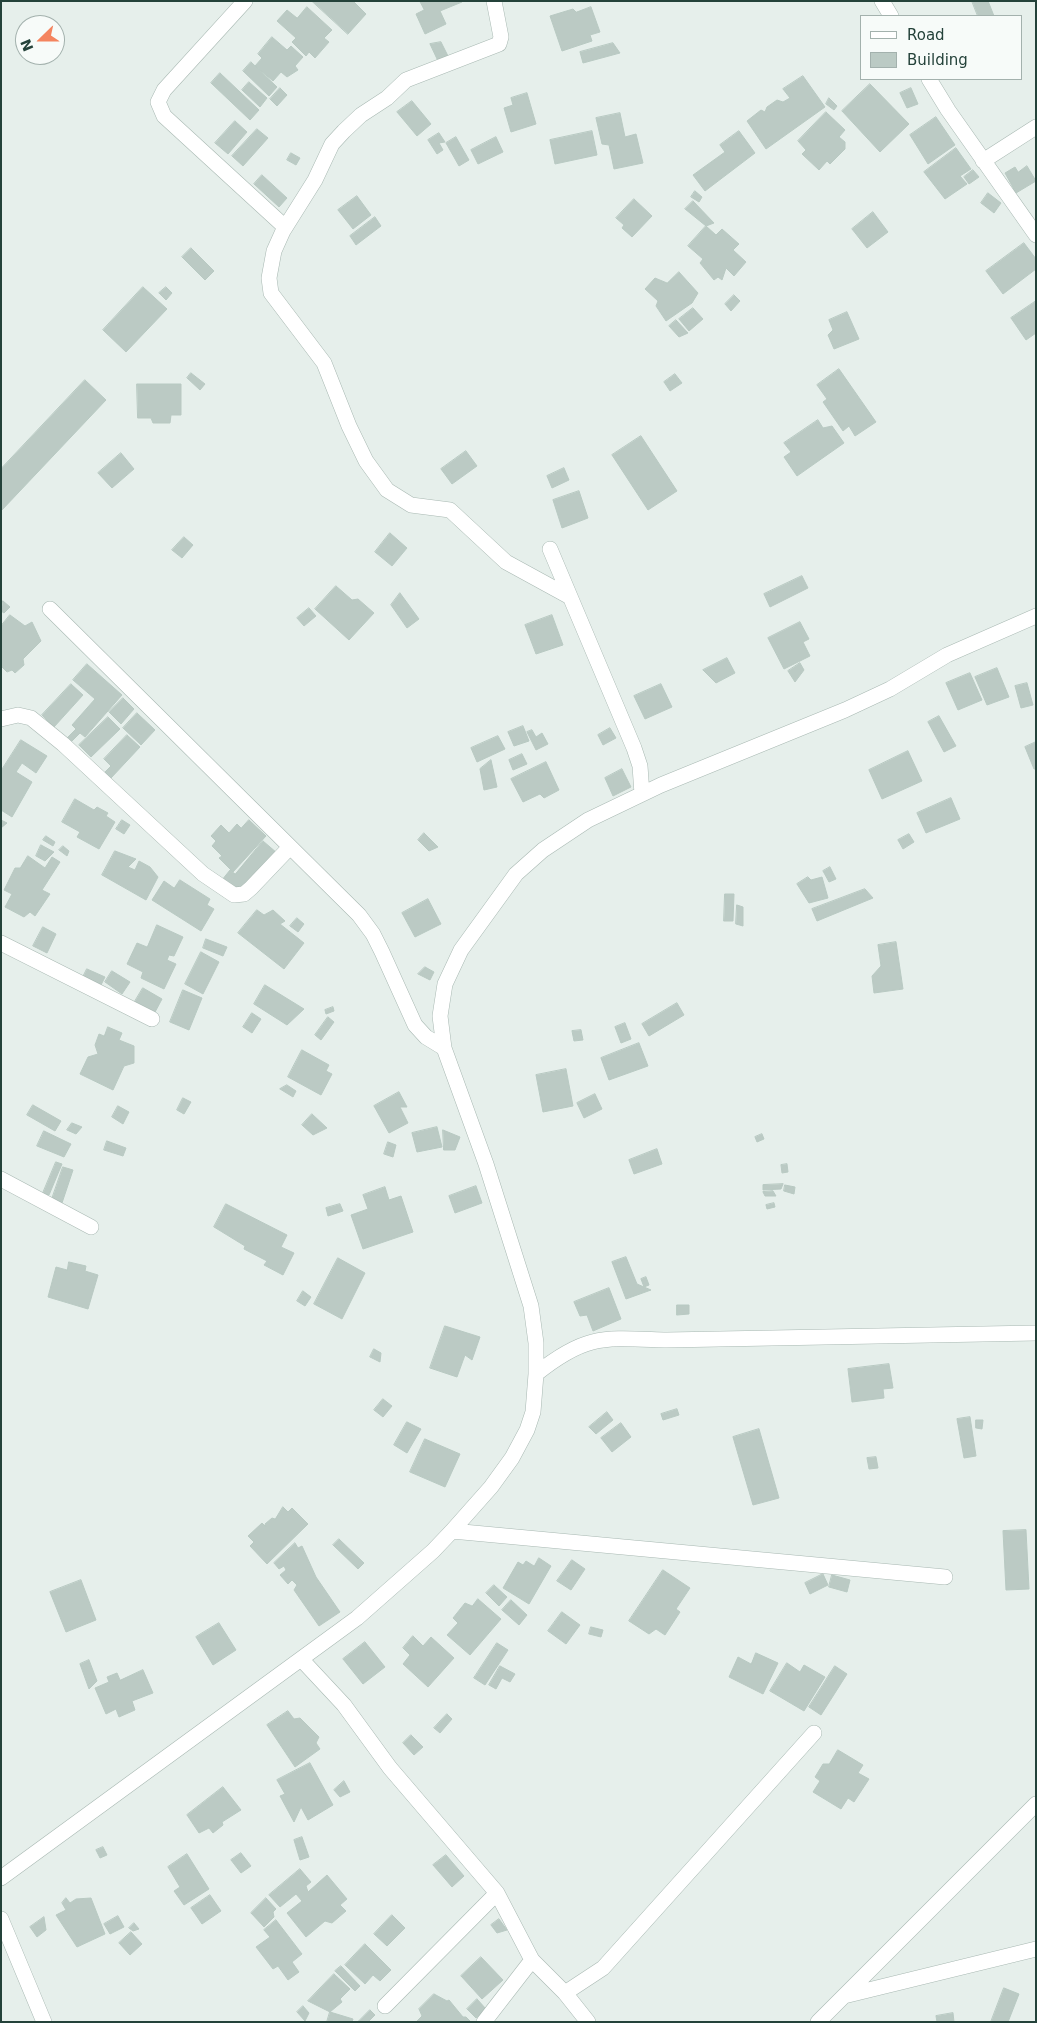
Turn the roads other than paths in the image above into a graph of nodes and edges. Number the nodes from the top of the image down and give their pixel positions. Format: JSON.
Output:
{"nodes":[{"id":1,"x":244,"y":1,"type":"edge"},
{"id":2,"x":494,"y":1,"type":"edge"},
{"id":3,"x":882,"y":1,"type":"edge"},
{"id":4,"x":890,"y":15,"type":"edge"},
{"id":5,"x":930,"y":80,"type":"edge"},
{"id":6,"x":1036,"y":127,"type":"edge"},
{"id":7,"x":983,"y":160,"type":"junction"},
{"id":8,"x":285,"y":226,"type":"junction"},
{"id":9,"x":1036,"y":235,"type":"edge"},
{"id":10,"x":550,"y":549,"type":"dead end"},
{"id":11,"x":570,"y":597,"type":"junction"},
{"id":12,"x":50,"y":609,"type":"dead end"},
{"id":13,"x":1036,"y":616,"type":"edge"},
{"id":14,"x":1,"y":719,"type":"edge"},
{"id":15,"x":642,"y":794,"type":"junction"},
{"id":16,"x":290,"y":847,"type":"junction"},
{"id":17,"x":1,"y":943,"type":"edge"},
{"id":18,"x":152,"y":1019,"type":"dead end"},
{"id":19,"x":444,"y":1048,"type":"junction"},
{"id":20,"x":1,"y":1179,"type":"edge"},
{"id":21,"x":91,"y":1228,"type":"dead end"},
{"id":22,"x":1036,"y":1333,"type":"edge"},
{"id":23,"x":536,"y":1374,"type":"junction"},
{"id":24,"x":452,"y":1531,"type":"junction"},
{"id":25,"x":945,"y":1577,"type":"dead end"},
{"id":26,"x":302,"y":1660,"type":"junction"},
{"id":27,"x":814,"y":1733,"type":"dead end"},
{"id":28,"x":1036,"y":1804,"type":"edge"},
{"id":29,"x":1,"y":1878,"type":"edge"},
{"id":30,"x":496,"y":1893,"type":"junction"},
{"id":31,"x":1,"y":1918,"type":"edge"},
{"id":32,"x":1036,"y":1949,"type":"edge"},
{"id":33,"x":532,"y":1960,"type":"junction"},
{"id":34,"x":565,"y":1993,"type":"junction"},
{"id":35,"x":842,"y":1996,"type":"junction"},
{"id":36,"x":385,"y":2006,"type":"dead end"},
{"id":37,"x":44,"y":2022,"type":"edge"},
{"id":38,"x":484,"y":2022,"type":"edge"},
{"id":39,"x":588,"y":2022,"type":"edge"},
{"id":40,"x":818,"y":2022,"type":"edge"}],
"edges":[{"from":1,"to":8,"type":"street"},
{"from":2,"to":8,"type":"street"},
{"from":3,"to":4,"type":"street"},
{"from":5,"to":7,"type":"street"},
{"from":6,"to":7,"type":"street"},
{"from":7,"to":9,"type":"street"},
{"from":8,"to":11,"type":"street"},
{"from":10,"to":11,"type":"street"},
{"from":11,"to":15,"type":"street"},
{"from":12,"to":16,"type":"street"},
{"from":13,"to":15,"type":"street"},
{"from":14,"to":16,"type":"street"},
{"from":15,"to":19,"type":"street"},
{"from":16,"to":19,"type":"street"},
{"from":17,"to":18,"type":"street"},
{"from":19,"to":23,"type":"street"},
{"from":20,"to":21,"type":"street"},
{"from":22,"to":23,"type":"street"},
{"from":23,"to":24,"type":"street"},
{"from":24,"to":25,"type":"street"},
{"from":24,"to":26,"type":"street"},
{"from":26,"to":29,"type":"street"},
{"from":26,"to":30,"type":"street"},
{"from":27,"to":34,"type":"street"},
{"from":28,"to":35,"type":"street"},
{"from":30,"to":33,"type":"street"},
{"from":30,"to":36,"type":"street"},
{"from":31,"to":37,"type":"street"},
{"from":32,"to":35,"type":"street"},
{"from":33,"to":34,"type":"street"},
{"from":33,"to":38,"type":"street"},
{"from":34,"to":39,"type":"street"},
{"from":35,"to":40,"type":"street"}]}
